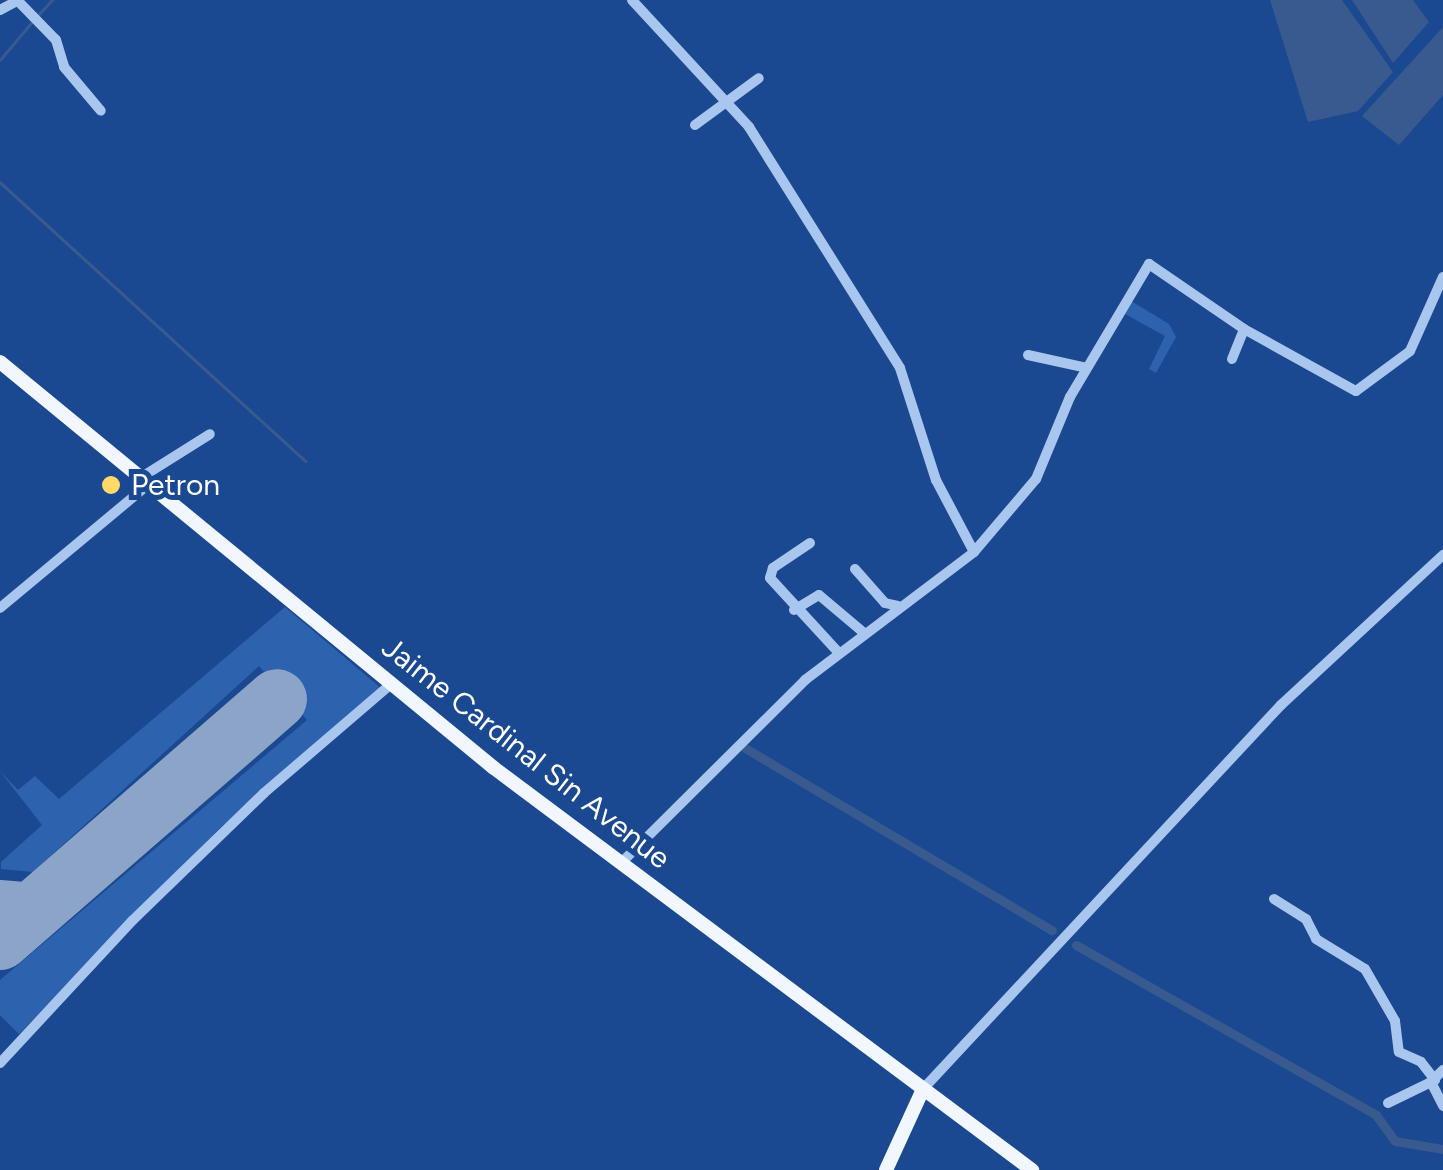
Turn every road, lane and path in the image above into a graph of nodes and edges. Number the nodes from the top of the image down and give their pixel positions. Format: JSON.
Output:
{"nodes":[{"id":1,"x":18,"y":0,"type":"edge"},
{"id":2,"x":632,"y":0,"type":"edge"},
{"id":3,"x":0,"y":10,"type":"edge"},
{"id":4,"x":759,"y":78,"type":"dead end"},
{"id":5,"x":728,"y":104,"type":"junction"},
{"id":6,"x":101,"y":111,"type":"dead end"},
{"id":7,"x":695,"y":126,"type":"dead end"},
{"id":8,"x":1443,"y":276,"type":"edge"},
{"id":9,"x":1244,"y":329,"type":"junction"},
{"id":10,"x":1028,"y":355,"type":"dead end"},
{"id":11,"x":1232,"y":359,"type":"dead end"},
{"id":12,"x":0,"y":362,"type":"edge"},
{"id":13,"x":1087,"y":368,"type":"junction"},
{"id":14,"x":210,"y":434,"type":"dead end"},
{"id":15,"x":141,"y":484,"type":"junction"},
{"id":16,"x":810,"y":543,"type":"dead end"},
{"id":17,"x":974,"y":552,"type":"junction"},
{"id":18,"x":1443,"y":555,"type":"edge"},
{"id":19,"x":855,"y":569,"type":"dead end"},
{"id":20,"x":898,"y":606,"type":"junction"},
{"id":21,"x":0,"y":608,"type":"edge"},
{"id":22,"x":794,"y":610,"type":"junction"},
{"id":23,"x":863,"y":632,"type":"junction"},
{"id":24,"x":838,"y":652,"type":"junction"},
{"id":25,"x":391,"y":684,"type":"junction"},
{"id":26,"x":621,"y":863,"type":"junction"},
{"id":27,"x":1274,"y":899,"type":"dead end"},
{"id":28,"x":0,"y":1063,"type":"edge"},
{"id":29,"x":1436,"y":1077,"type":"edge"},
{"id":30,"x":923,"y":1089,"type":"junction"},
{"id":31,"x":1388,"y":1103,"type":"dead end"},
{"id":32,"x":1443,"y":1106,"type":"edge"},
{"id":33,"x":886,"y":1170,"type":"edge"},
{"id":34,"x":1032,"y":1170,"type":"edge"}],
"edges":[{"from":1,"to":3,"type":"street"},
{"from":1,"to":6,"type":"street"},
{"from":2,"to":5,"type":"street"},
{"from":4,"to":5,"type":"street"},
{"from":5,"to":7,"type":"street"},
{"from":5,"to":17,"type":"street"},
{"from":8,"to":9,"type":"street"},
{"from":9,"to":11,"type":"street"},
{"from":9,"to":13,"type":"street"},
{"from":10,"to":13,"type":"street"},
{"from":12,"to":15,"type":"main road","name":"Jaime Cardinal Sin Avenue"},
{"from":13,"to":17,"type":"street"},
{"from":14,"to":15,"type":"street"},
{"from":15,"to":21,"type":"street"},
{"from":15,"to":25,"type":"main road","name":"Jaime Cardinal Sin Avenue"},
{"from":16,"to":22,"type":"street"},
{"from":17,"to":20,"type":"street"},
{"from":18,"to":30,"type":"street"},
{"from":19,"to":20,"type":"street"},
{"from":20,"to":23,"type":"street"},
{"from":22,"to":23,"type":"street"},
{"from":22,"to":24,"type":"street"},
{"from":23,"to":24,"type":"street"},
{"from":24,"to":26,"type":"street"},
{"from":25,"to":26,"type":"main road","name":"Jaime Cardinal Sin Avenue"},
{"from":25,"to":28,"type":"street"},
{"from":26,"to":30,"type":"main road","name":"Jaime Cardinal Sin Avenue"},
{"from":27,"to":29,"type":"street"},
{"from":29,"to":31,"type":"street"},
{"from":29,"to":32,"type":"street"},
{"from":30,"to":33,"type":"main road"},
{"from":30,"to":34,"type":"main road","name":"Jaime Cardinal Sin Avenue"}]}
